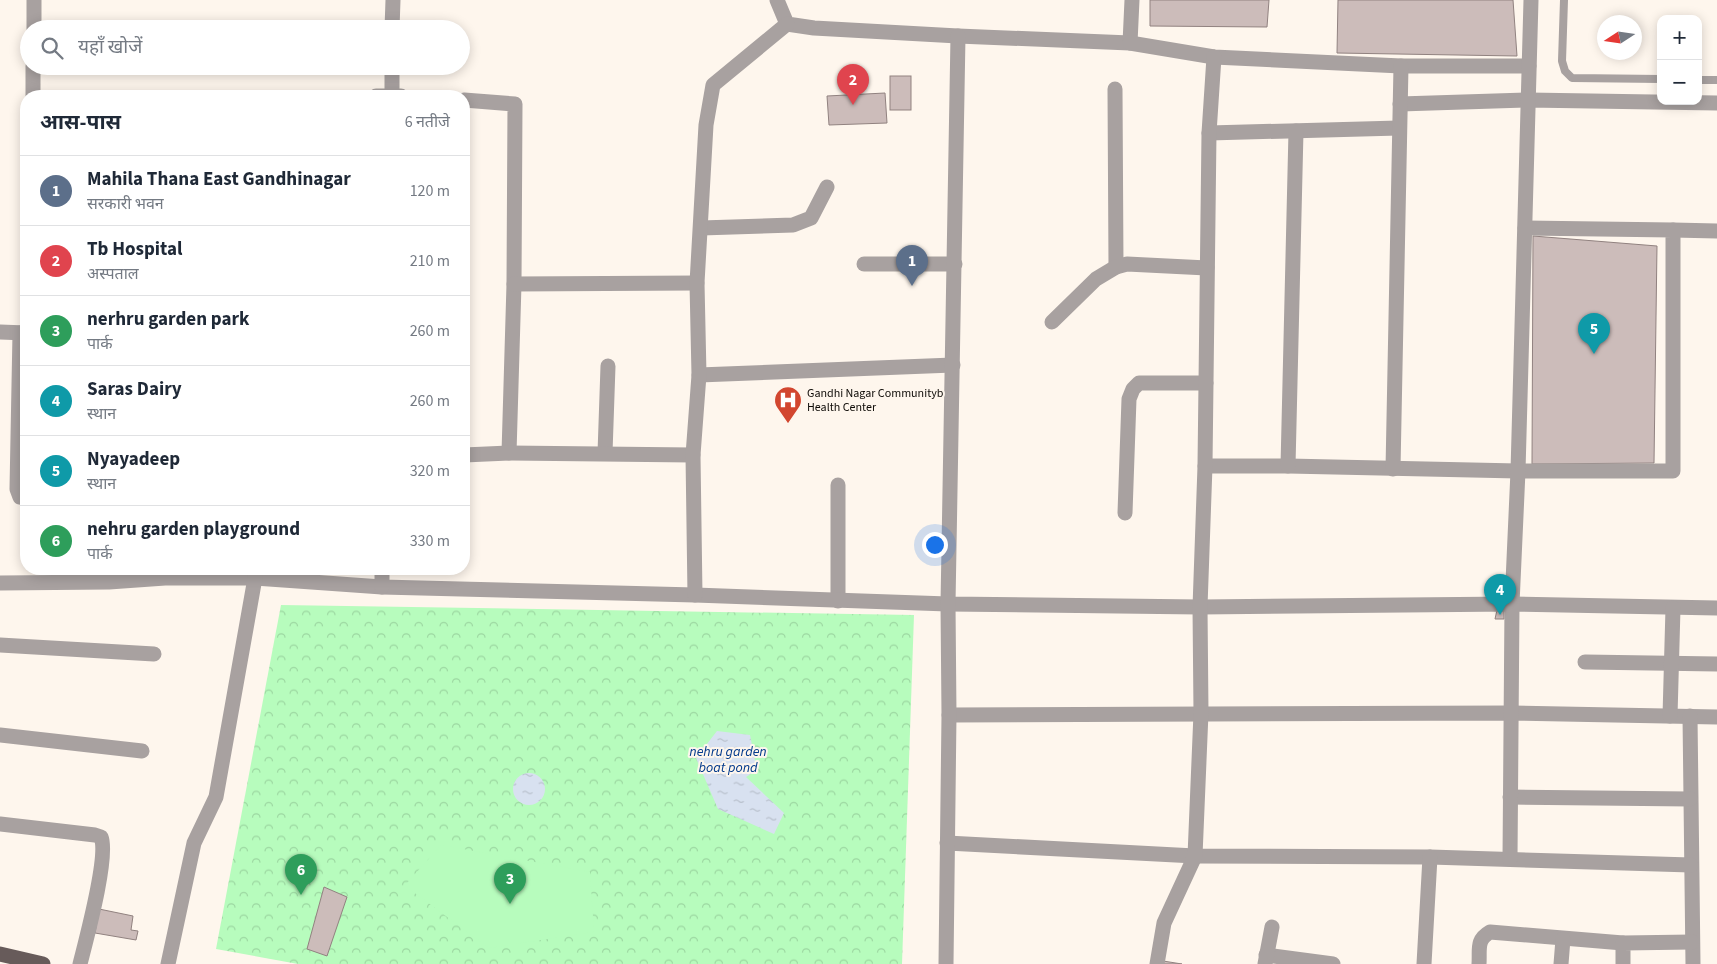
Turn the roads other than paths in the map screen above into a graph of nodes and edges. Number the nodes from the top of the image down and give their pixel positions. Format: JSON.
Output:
{"nodes":[{"id":1,"x":34,"y":0,"type":"edge"},
{"id":2,"x":392,"y":0,"type":"edge"},
{"id":3,"x":777,"y":0,"type":"edge"},
{"id":4,"x":1132,"y":0,"type":"edge"},
{"id":5,"x":1531,"y":0,"type":"edge"},
{"id":6,"x":1564,"y":0,"type":"edge"},
{"id":7,"x":34,"y":20,"type":"edge"},
{"id":8,"x":392,"y":20,"type":"edge"},
{"id":9,"x":787,"y":24,"type":"junction"},
{"id":10,"x":958,"y":36,"type":"junction"},
{"id":11,"x":1130,"y":43,"type":"junction"},
{"id":12,"x":1214,"y":57,"type":"junction"},
{"id":13,"x":1401,"y":66,"type":"junction"},
{"id":14,"x":1529,"y":66,"type":"junction"},
{"id":15,"x":33,"y":75,"type":"edge"},
{"id":16,"x":392,"y":75,"type":"edge"},
{"id":17,"x":1657,"y":79,"type":"edge"},
{"id":18,"x":1702,"y":80,"type":"edge"},
{"id":19,"x":1717,"y":80,"type":"edge"},
{"id":20,"x":1115,"y":89,"type":"dead end"},
{"id":21,"x":33,"y":90,"type":"edge"},
{"id":22,"x":392,"y":90,"type":"edge"},
{"id":23,"x":470,"y":100,"type":"edge"},
{"id":24,"x":1528,"y":100,"type":"junction"},
{"id":25,"x":1717,"y":103,"type":"edge"},
{"id":26,"x":1400,"y":104,"type":"junction"},
{"id":27,"x":1400,"y":128,"type":"junction"},
{"id":28,"x":1296,"y":131,"type":"junction"},
{"id":29,"x":1209,"y":133,"type":"junction"},
{"id":30,"x":827,"y":188,"type":"dead end"},
{"id":31,"x":701,"y":228,"type":"junction"},
{"id":32,"x":1525,"y":228,"type":"junction"},
{"id":33,"x":1673,"y":230,"type":"junction"},
{"id":34,"x":1717,"y":231,"type":"edge"},
{"id":35,"x":864,"y":264,"type":"dead end"},
{"id":36,"x":955,"y":264,"type":"junction"},
{"id":37,"x":1116,"y":267,"type":"junction"},
{"id":38,"x":1207,"y":268,"type":"junction"},
{"id":39,"x":697,"y":283,"type":"junction"},
{"id":40,"x":514,"y":284,"type":"junction"},
{"id":41,"x":1052,"y":322,"type":"dead end"},
{"id":42,"x":0,"y":332,"type":"edge"},
{"id":43,"x":20,"y":333,"type":"edge"},
{"id":44,"x":953,"y":365,"type":"junction"},
{"id":45,"x":608,"y":366,"type":"dead end"},
{"id":46,"x":699,"y":375,"type":"junction"},
{"id":47,"x":1206,"y":383,"type":"junction"},
{"id":48,"x":20,"y":411,"type":"edge"},
{"id":49,"x":509,"y":453,"type":"junction"},
{"id":50,"x":605,"y":454,"type":"junction"},
{"id":51,"x":470,"y":455,"type":"edge"},
{"id":52,"x":693,"y":455,"type":"junction"},
{"id":53,"x":1204,"y":466,"type":"junction"},
{"id":54,"x":1288,"y":466,"type":"junction"},
{"id":55,"x":1393,"y":469,"type":"junction"},
{"id":56,"x":1518,"y":472,"type":"junction"},
{"id":57,"x":838,"y":485,"type":"dead end"},
{"id":58,"x":20,"y":497,"type":"edge"},
{"id":59,"x":1125,"y":513,"type":"dead end"},
{"id":60,"x":109,"y":575,"type":"edge"},
{"id":61,"x":201,"y":575,"type":"edge"},
{"id":62,"x":382,"y":575,"type":"edge"},
{"id":63,"x":255,"y":578,"type":"junction"},
{"id":64,"x":0,"y":583,"type":"edge"},
{"id":65,"x":382,"y":587,"type":"junction"},
{"id":66,"x":695,"y":595,"type":"junction"},
{"id":67,"x":838,"y":601,"type":"junction"},
{"id":68,"x":948,"y":604,"type":"junction"},
{"id":69,"x":1512,"y":604,"type":"junction"},
{"id":70,"x":1200,"y":607,"type":"junction"},
{"id":71,"x":1673,"y":608,"type":"junction"},
{"id":72,"x":1717,"y":608,"type":"edge"},
{"id":73,"x":0,"y":645,"type":"edge"},
{"id":74,"x":154,"y":654,"type":"dead end"},
{"id":75,"x":1585,"y":662,"type":"dead end"},
{"id":76,"x":1671,"y":662,"type":"junction"},
{"id":77,"x":1717,"y":664,"type":"edge"},
{"id":78,"x":1201,"y":713,"type":"junction"},
{"id":79,"x":1512,"y":713,"type":"junction"},
{"id":80,"x":949,"y":714,"type":"junction"},
{"id":81,"x":1670,"y":716,"type":"junction"},
{"id":82,"x":1690,"y":716,"type":"junction"},
{"id":83,"x":1717,"y":717,"type":"edge"},
{"id":84,"x":0,"y":735,"type":"edge"},
{"id":85,"x":142,"y":751,"type":"dead end"},
{"id":86,"x":1510,"y":796,"type":"junction"},
{"id":87,"x":1690,"y":799,"type":"junction"},
{"id":88,"x":0,"y":824,"type":"edge"},
{"id":89,"x":948,"y":843,"type":"junction"},
{"id":90,"x":1195,"y":856,"type":"junction"},
{"id":91,"x":1430,"y":857,"type":"junction"},
{"id":92,"x":1510,"y":859,"type":"junction"},
{"id":93,"x":1691,"y":864,"type":"junction"},
{"id":94,"x":1272,"y":927,"type":"dead end"},
{"id":95,"x":1563,"y":939,"type":"junction"},
{"id":96,"x":1692,"y":942,"type":"junction"},
{"id":97,"x":1623,"y":943,"type":"junction"},
{"id":98,"x":0,"y":954,"type":"edge"},
{"id":99,"x":1265,"y":959,"type":"edge"},
{"id":100,"x":43,"y":964,"type":"edge"},
{"id":101,"x":80,"y":964,"type":"edge"},
{"id":102,"x":168,"y":964,"type":"edge"},
{"id":103,"x":946,"y":964,"type":"edge"},
{"id":104,"x":1157,"y":964,"type":"edge"},
{"id":105,"x":1333,"y":964,"type":"edge"},
{"id":106,"x":1424,"y":964,"type":"edge"},
{"id":107,"x":1479,"y":964,"type":"edge"},
{"id":108,"x":1561,"y":964,"type":"edge"},
{"id":109,"x":1623,"y":964,"type":"edge"},
{"id":110,"x":1693,"y":964,"type":"edge"}],
"edges":[{"from":1,"to":7,"type":"street"},
{"from":2,"to":8,"type":"street"},
{"from":3,"to":9,"type":"street"},
{"from":4,"to":11,"type":"street"},
{"from":5,"to":14,"type":"street"},
{"from":6,"to":17,"type":"lane"},
{"from":9,"to":10,"type":"street"},
{"from":9,"to":31,"type":"street"},
{"from":10,"to":11,"type":"street"},
{"from":10,"to":36,"type":"street"},
{"from":11,"to":12,"type":"street"},
{"from":12,"to":13,"type":"street"},
{"from":12,"to":29,"type":"street"},
{"from":13,"to":14,"type":"street"},
{"from":13,"to":26,"type":"street"},
{"from":14,"to":24,"type":"street"},
{"from":15,"to":21,"type":"street"},
{"from":16,"to":22,"type":"street"},
{"from":18,"to":19,"type":"lane"},
{"from":20,"to":37,"type":"street"},
{"from":23,"to":40,"type":"street"},
{"from":24,"to":25,"type":"street"},
{"from":24,"to":26,"type":"street"},
{"from":24,"to":32,"type":"street"},
{"from":26,"to":27,"type":"street"},
{"from":27,"to":28,"type":"street"},
{"from":27,"to":55,"type":"street"},
{"from":28,"to":29,"type":"street"},
{"from":28,"to":54,"type":"street"},
{"from":29,"to":38,"type":"street"},
{"from":30,"to":31,"type":"street"},
{"from":31,"to":39,"type":"street"},
{"from":32,"to":33,"type":"street"},
{"from":32,"to":56,"type":"street"},
{"from":33,"to":34,"type":"street"},
{"from":33,"to":56,"type":"street"},
{"from":35,"to":36,"type":"street"},
{"from":36,"to":44,"type":"street"},
{"from":37,"to":38,"type":"street"},
{"from":37,"to":41,"type":"street"},
{"from":38,"to":47,"type":"street"},
{"from":39,"to":40,"type":"street"},
{"from":39,"to":46,"type":"street"},
{"from":40,"to":49,"type":"street"},
{"from":42,"to":43,"type":"street"},
{"from":44,"to":46,"type":"street"},
{"from":44,"to":68,"type":"street"},
{"from":45,"to":50,"type":"street"},
{"from":46,"to":52,"type":"street"},
{"from":47,"to":53,"type":"street"},
{"from":47,"to":59,"type":"street"},
{"from":48,"to":58,"type":"street"},
{"from":49,"to":50,"type":"street"},
{"from":49,"to":51,"type":"street"},
{"from":50,"to":52,"type":"street"},
{"from":52,"to":66,"type":"street"},
{"from":53,"to":54,"type":"street"},
{"from":53,"to":70,"type":"street"},
{"from":54,"to":55,"type":"street"},
{"from":55,"to":56,"type":"street"},
{"from":56,"to":69,"type":"street"},
{"from":57,"to":67,"type":"street"},
{"from":60,"to":64,"type":"street"},
{"from":61,"to":63,"type":"street"},
{"from":62,"to":65,"type":"street"},
{"from":63,"to":65,"type":"street"},
{"from":63,"to":102,"type":"street"},
{"from":65,"to":66,"type":"street"},
{"from":66,"to":67,"type":"street"},
{"from":67,"to":68,"type":"street"},
{"from":68,"to":70,"type":"street"},
{"from":68,"to":80,"type":"street"},
{"from":69,"to":70,"type":"street"},
{"from":69,"to":71,"type":"street"},
{"from":69,"to":79,"type":"street"},
{"from":70,"to":78,"type":"street"},
{"from":71,"to":72,"type":"street"},
{"from":71,"to":76,"type":"street"},
{"from":73,"to":74,"type":"street"},
{"from":75,"to":76,"type":"street"},
{"from":76,"to":77,"type":"street"},
{"from":76,"to":81,"type":"street"},
{"from":78,"to":79,"type":"street"},
{"from":78,"to":80,"type":"street"},
{"from":78,"to":90,"type":"street"},
{"from":79,"to":81,"type":"street"},
{"from":79,"to":86,"type":"street"},
{"from":80,"to":89,"type":"street"},
{"from":81,"to":82,"type":"street"},
{"from":82,"to":83,"type":"street"},
{"from":82,"to":87,"type":"street"},
{"from":84,"to":85,"type":"street"},
{"from":86,"to":87,"type":"street"},
{"from":86,"to":92,"type":"street"},
{"from":87,"to":93,"type":"street"},
{"from":88,"to":101,"type":"street"},
{"from":89,"to":90,"type":"street"},
{"from":89,"to":103,"type":"street"},
{"from":90,"to":91,"type":"street"},
{"from":90,"to":104,"type":"street"},
{"from":91,"to":92,"type":"street"},
{"from":91,"to":106,"type":"street"},
{"from":92,"to":93,"type":"street"},
{"from":93,"to":96,"type":"street"},
{"from":94,"to":99,"type":"street"},
{"from":95,"to":97,"type":"street"},
{"from":95,"to":107,"type":"street"},
{"from":95,"to":108,"type":"street"},
{"from":96,"to":97,"type":"street"},
{"from":96,"to":110,"type":"street"},
{"from":97,"to":109,"type":"street"},
{"from":98,"to":100,"type":"main road"},
{"from":99,"to":105,"type":"street"}]}
